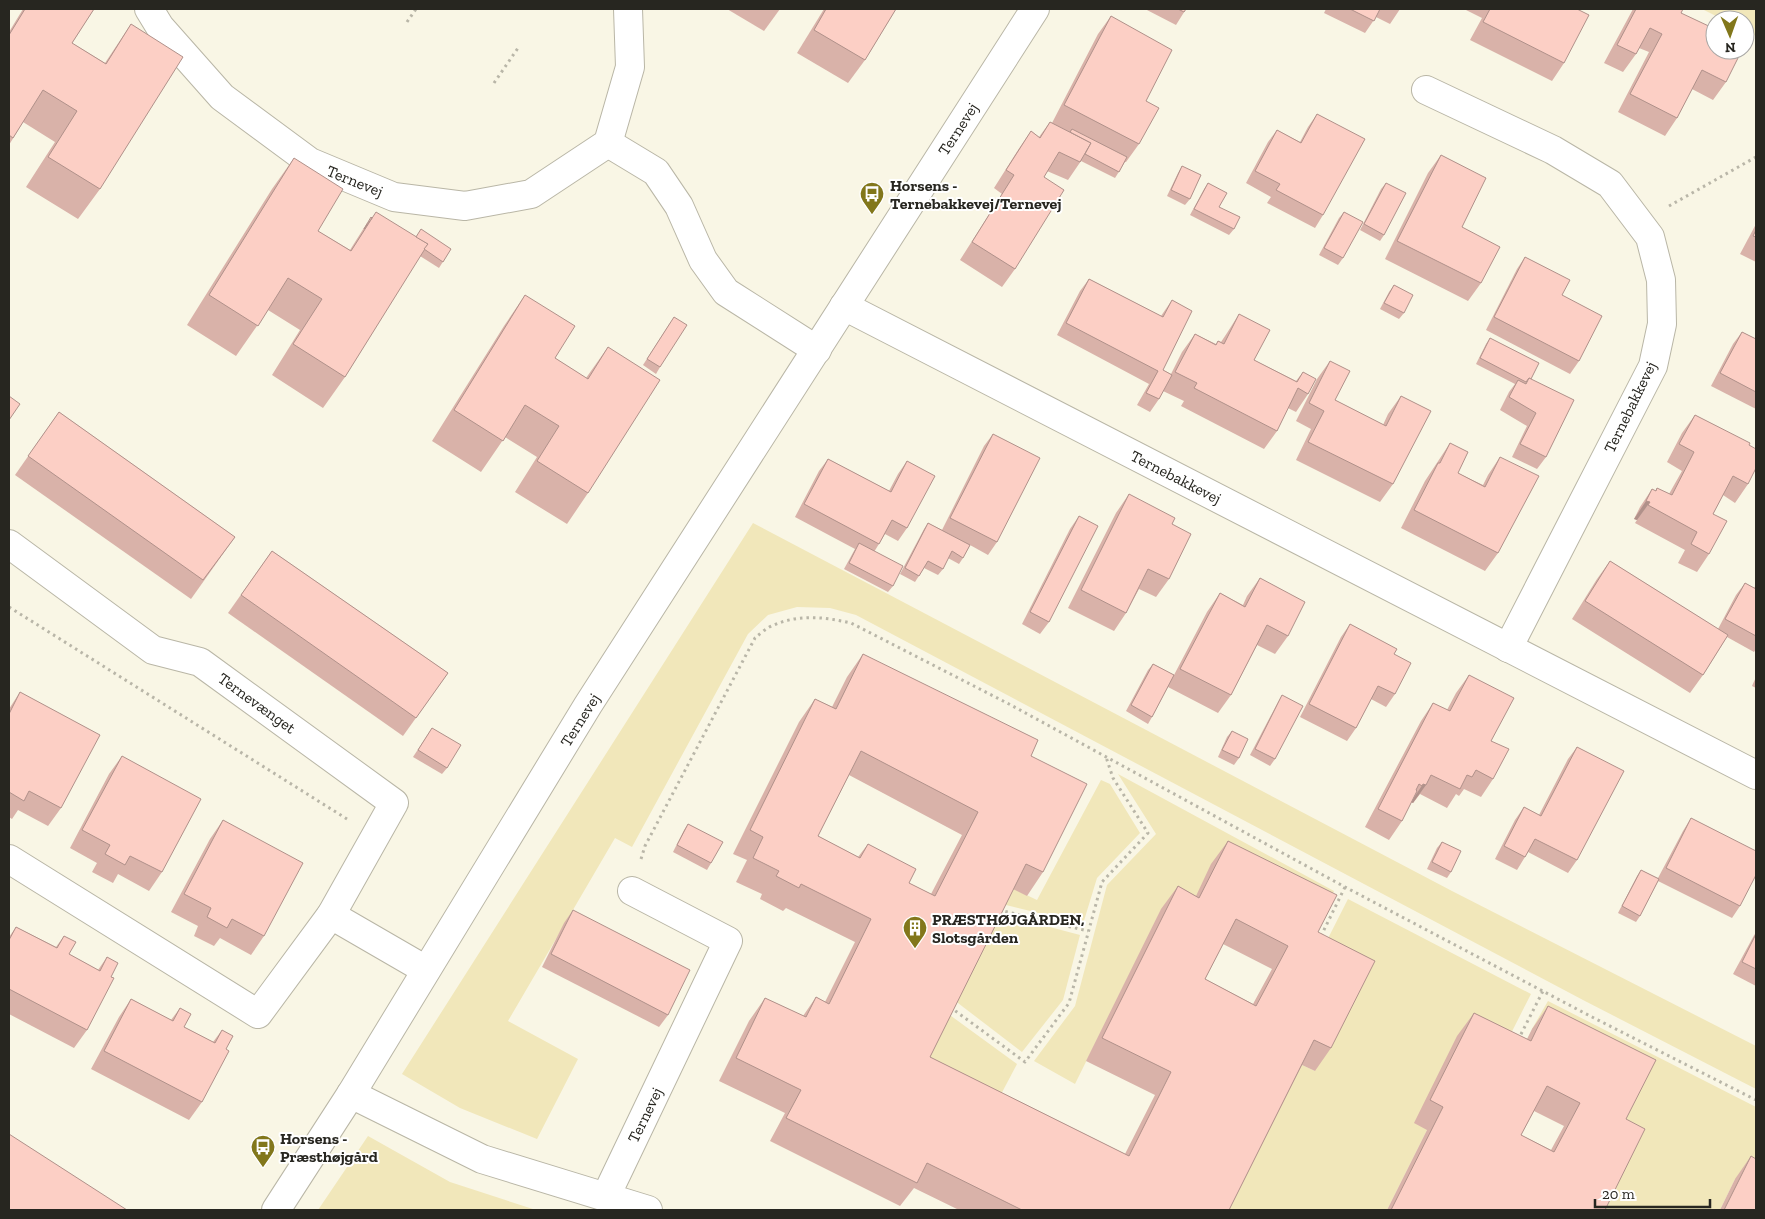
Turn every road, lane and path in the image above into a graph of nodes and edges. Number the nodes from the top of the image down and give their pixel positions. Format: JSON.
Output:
{"nodes":[{"id":1,"x":149,"y":9,"type":"edge"},
{"id":2,"x":416,"y":9,"type":"edge"},
{"id":3,"x":628,"y":9,"type":"edge"},
{"id":4,"x":1035,"y":9,"type":"edge"},
{"id":5,"x":406,"y":22,"type":"dead end"},
{"id":6,"x":518,"y":48,"type":"dead end"},
{"id":7,"x":494,"y":83,"type":"dead end"},
{"id":8,"x":1426,"y":90,"type":"dead end"},
{"id":9,"x":608,"y":143,"type":"junction"},
{"id":10,"x":1756,"y":157,"type":"edge"},
{"id":11,"x":1641,"y":222,"type":"junction"},
{"id":12,"x":844,"y":306,"type":"junction"},
{"id":13,"x":817,"y":350,"type":"junction"},
{"id":14,"x":9,"y":544,"type":"edge"},
{"id":15,"x":9,"y":607,"type":"edge"},
{"id":16,"x":1508,"y":648,"type":"junction"},
{"id":17,"x":1106,"y":757,"type":"junction"},
{"id":18,"x":1756,"y":775,"type":"edge"},
{"id":19,"x":375,"y":837,"type":"junction"},
{"id":20,"x":9,"y":859,"type":"edge"},
{"id":21,"x":1345,"y":887,"type":"junction"},
{"id":22,"x":632,"y":891,"type":"joint"},
{"id":23,"x":999,"y":909,"type":"edge"},
{"id":24,"x":331,"y":915,"type":"junction"},
{"id":25,"x":1088,"y":931,"type":"junction"},
{"id":26,"x":1317,"y":943,"type":"edge"},
{"id":27,"x":426,"y":970,"type":"junction"},
{"id":28,"x":1543,"y":991,"type":"junction"},
{"id":29,"x":950,"y":1007,"type":"edge"},
{"id":30,"x":1516,"y":1043,"type":"edge"},
{"id":31,"x":351,"y":1094,"type":"junction"},
{"id":32,"x":1756,"y":1100,"type":"edge"},
{"id":33,"x":606,"y":1196,"type":"junction"},
{"id":34,"x":276,"y":1210,"type":"edge"},
{"id":35,"x":648,"y":1210,"type":"edge"}],
"edges":[{"from":1,"to":9,"type":"street","name":"Ternevej"},
{"from":2,"to":5,"type":"path"},
{"from":3,"to":9,"type":"street"},
{"from":4,"to":12,"type":"street","name":"Ternevej"},
{"from":6,"to":7,"type":"path"},
{"from":8,"to":11,"type":"street","name":"Ternebakkevej"},
{"from":9,"to":13,"type":"street"},
{"from":10,"to":11,"type":"path"},
{"from":11,"to":16,"type":"street","name":"Ternebakkevej"},
{"from":12,"to":13,"type":"street","name":"Ternevej"},
{"from":12,"to":16,"type":"street","name":"Ternebakkevej"},
{"from":13,"to":27,"type":"street","name":"Ternevej"},
{"from":14,"to":19,"type":"street","name":"Ternevænget"},
{"from":15,"to":19,"type":"path"},
{"from":16,"to":18,"type":"street","name":"Ternebakkevej"},
{"from":17,"to":21,"type":"path"},
{"from":17,"to":22,"type":"path"},
{"from":17,"to":25,"type":"path"},
{"from":19,"to":24,"type":"street","name":"Ternevænget"},
{"from":20,"to":24,"type":"street","name":"Ternevænget"},
{"from":21,"to":26,"type":"path"},
{"from":21,"to":28,"type":"path"},
{"from":22,"to":33,"type":"street","name":"Ternevej"},
{"from":23,"to":25,"type":"path"},
{"from":24,"to":27,"type":"street"},
{"from":25,"to":29,"type":"path"},
{"from":27,"to":31,"type":"street","name":"Ternevej"},
{"from":28,"to":30,"type":"path"},
{"from":28,"to":32,"type":"path"},
{"from":31,"to":33,"type":"street"},
{"from":31,"to":34,"type":"street","name":"Ternevej"},
{"from":33,"to":35,"type":"street"}]}
